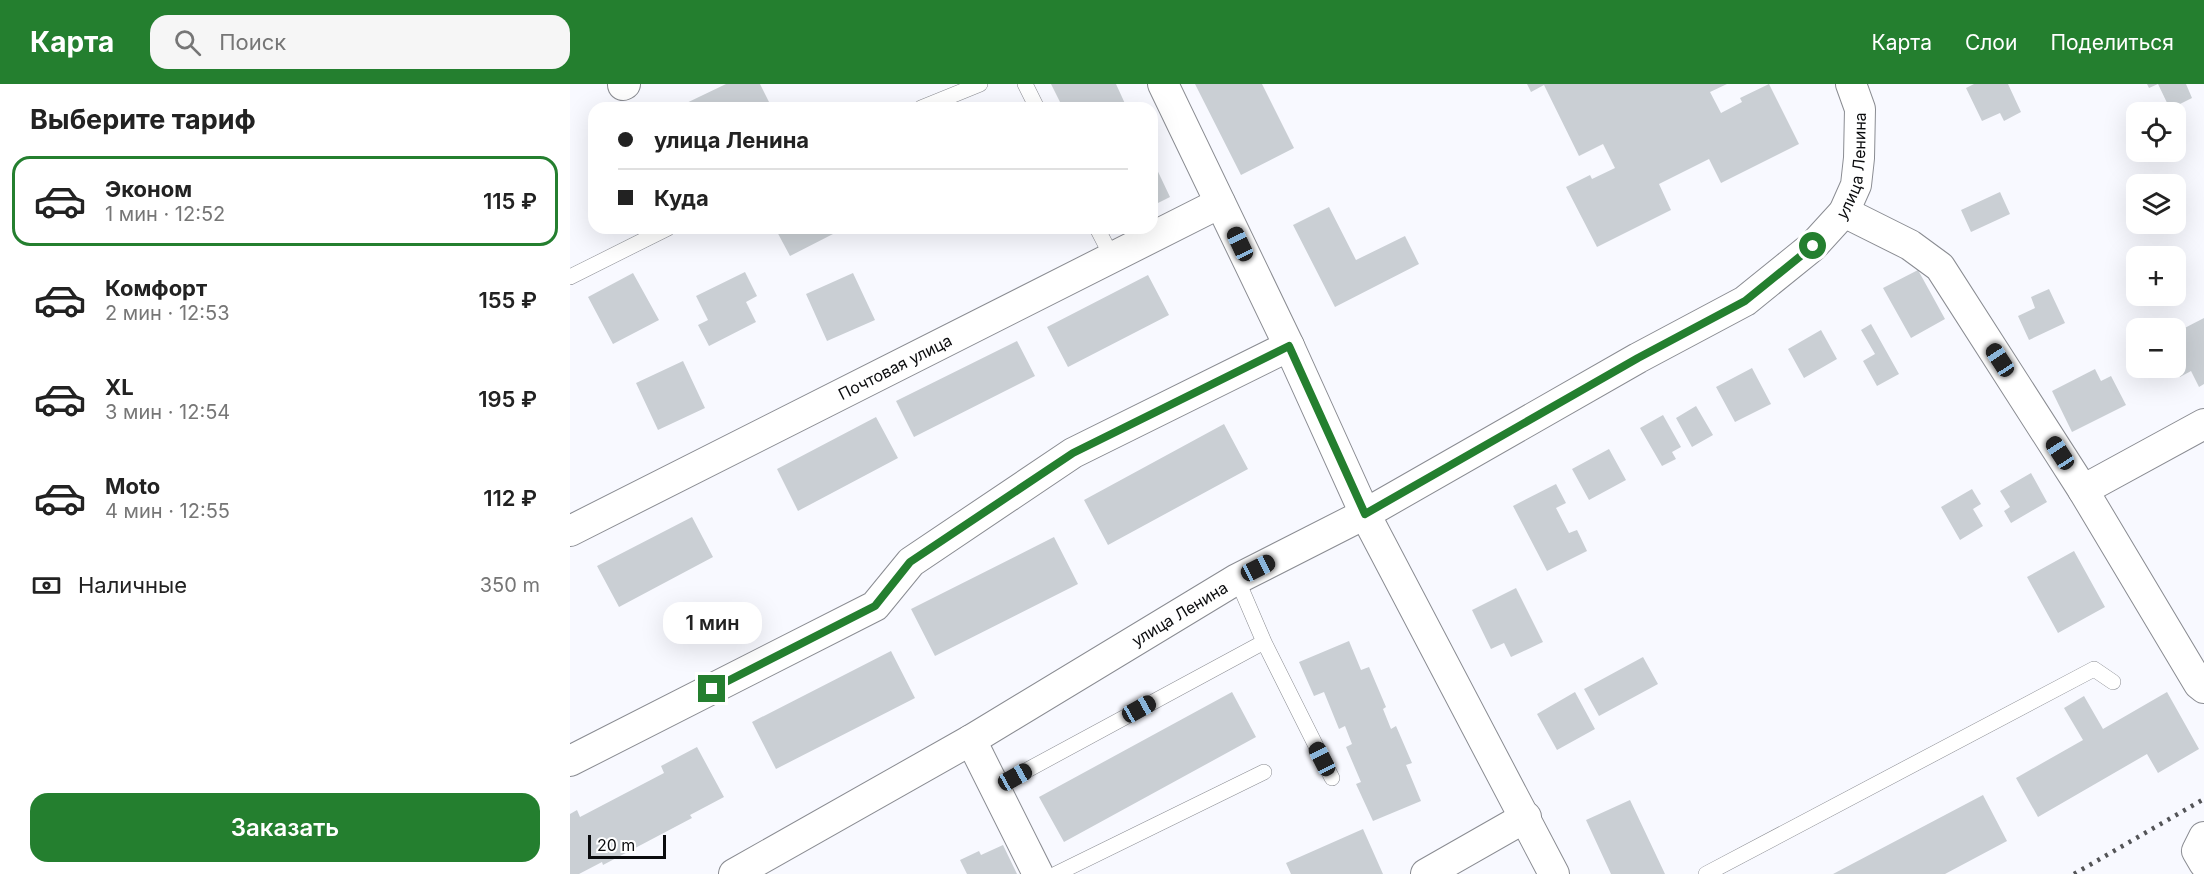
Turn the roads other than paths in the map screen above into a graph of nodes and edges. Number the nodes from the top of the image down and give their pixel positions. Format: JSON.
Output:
{"nodes":[{"id":1,"x":980,"y":84,"type":"edge"},
{"id":2,"x":1025,"y":84,"type":"edge"},
{"id":3,"x":1163,"y":84,"type":"edge"},
{"id":4,"x":1851,"y":84,"type":"edge"},
{"id":5,"x":936,"y":102,"type":"edge"},
{"id":6,"x":1034,"y":102,"type":"edge"},
{"id":7,"x":1220,"y":203,"type":"junction"},
{"id":8,"x":1844,"y":212,"type":"junction"},
{"id":9,"x":656,"y":234,"type":"edge"},
{"id":10,"x":1100,"y":234,"type":"edge"},
{"id":11,"x":1112,"y":257,"type":"junction"},
{"id":12,"x":570,"y":277,"type":"edge"},
{"id":13,"x":1289,"y":346,"type":"junction"},
{"id":14,"x":2204,"y":424,"type":"edge"},
{"id":15,"x":2084,"y":490,"type":"junction"},
{"id":16,"x":1365,"y":514,"type":"junction"},
{"id":17,"x":570,"y":531,"type":"edge"},
{"id":18,"x":1237,"y":579,"type":"junction"},
{"id":19,"x":1264,"y":642,"type":"junction"},
{"id":20,"x":2113,"y":682,"type":"dead end"},
{"id":21,"x":2204,"y":688,"type":"edge"},
{"id":22,"x":971,"y":740,"type":"junction"},
{"id":23,"x":570,"y":761,"type":"edge"},
{"id":24,"x":1264,"y":772,"type":"dead end"},
{"id":25,"x":1332,"y":778,"type":"dead end"},
{"id":26,"x":994,"y":788,"type":"junction"},
{"id":27,"x":1526,"y":817,"type":"junction"},
{"id":28,"x":2204,"y":837,"type":"edge"},
{"id":29,"x":2204,"y":863,"type":"edge"},
{"id":30,"x":735,"y":874,"type":"edge"},
{"id":31,"x":1038,"y":874,"type":"edge"},
{"id":32,"x":1056,"y":874,"type":"edge"},
{"id":33,"x":1426,"y":874,"type":"edge"},
{"id":34,"x":1554,"y":874,"type":"edge"},
{"id":35,"x":1706,"y":874,"type":"edge"}],
"edges":[{"from":1,"to":5,"type":"lane"},
{"from":2,"to":6,"type":"lane"},
{"from":3,"to":7,"type":"street"},
{"from":4,"to":8,"type":"street","name":"улица Ленина"},
{"from":7,"to":11,"type":"street","name":"Почтовая улица"},
{"from":7,"to":13,"type":"street"},
{"from":8,"to":15,"type":"street"},
{"from":8,"to":16,"type":"street","name":"улица Ленина"},
{"from":9,"to":12,"type":"lane"},
{"from":10,"to":11,"type":"lane"},
{"from":11,"to":17,"type":"street","name":"Почтовая улица"},
{"from":13,"to":16,"type":"street"},
{"from":13,"to":23,"type":"street"},
{"from":14,"to":15,"type":"street"},
{"from":15,"to":21,"type":"street"},
{"from":16,"to":18,"type":"street","name":"улица Ленина"},
{"from":16,"to":27,"type":"street"},
{"from":18,"to":19,"type":"lane"},
{"from":18,"to":22,"type":"street","name":"улица Ленина"},
{"from":19,"to":25,"type":"lane"},
{"from":19,"to":26,"type":"lane"},
{"from":20,"to":35,"type":"lane"},
{"from":22,"to":26,"type":"street"},
{"from":22,"to":30,"type":"street","name":"улица Ленина"},
{"from":24,"to":32,"type":"lane"},
{"from":26,"to":31,"type":"street"},
{"from":27,"to":33,"type":"street"},
{"from":27,"to":34,"type":"street"},
{"from":28,"to":29,"type":"street"}]}
